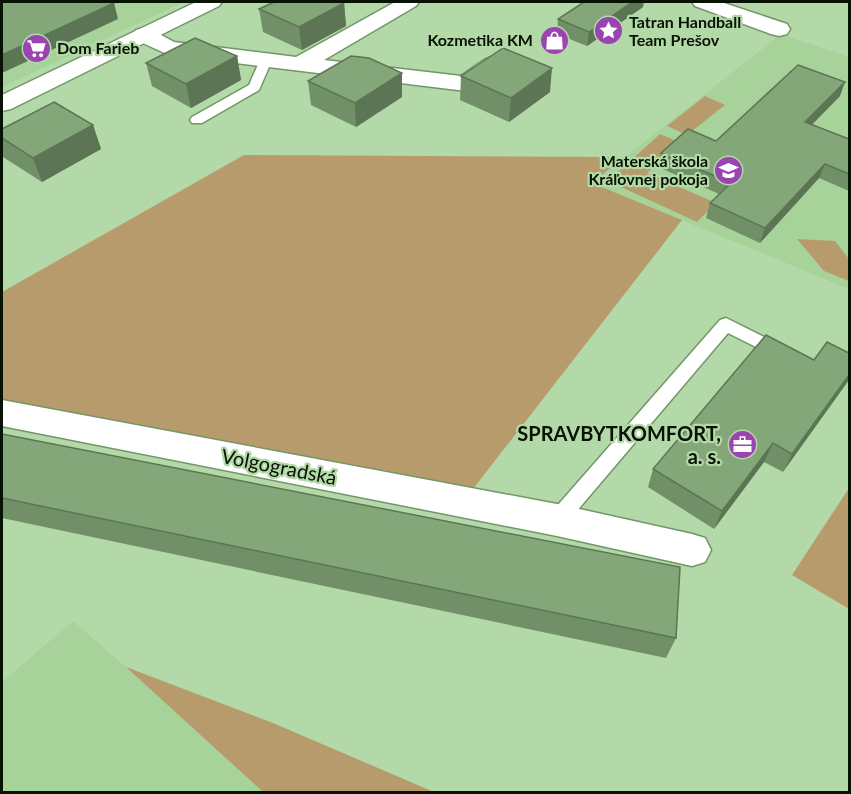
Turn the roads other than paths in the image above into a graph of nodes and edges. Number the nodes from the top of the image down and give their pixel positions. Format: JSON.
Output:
{"nodes":[{"id":1,"x":212,"y":2,"type":"edge"},
{"id":2,"x":409,"y":2,"type":"edge"},
{"id":3,"x":702,"y":2,"type":"edge"},
{"id":4,"x":779,"y":29,"type":"dead end"},
{"id":5,"x":144,"y":35,"type":"junction"},
{"id":6,"x":502,"y":58,"type":"edge"},
{"id":7,"x":266,"y":60,"type":"junction"},
{"id":8,"x":300,"y":64,"type":"junction"},
{"id":9,"x":2,"y":104,"type":"edge"},
{"id":10,"x":197,"y":120,"type":"dead end"},
{"id":11,"x":794,"y":359,"type":"edge"},
{"id":12,"x":2,"y":413,"type":"edge"},
{"id":13,"x":557,"y":520,"type":"junction"},
{"id":14,"x":692,"y":550,"type":"dead end"}],
"edges":[{"from":1,"to":5,"type":"street"},
{"from":2,"to":8,"type":"street"},
{"from":3,"to":4,"type":"street"},
{"from":5,"to":7,"type":"street"},
{"from":5,"to":9,"type":"street"},
{"from":6,"to":8,"type":"street"},
{"from":7,"to":8,"type":"street"},
{"from":7,"to":10,"type":"lane"},
{"from":11,"to":13,"type":"lane"},
{"from":12,"to":13,"type":"street","name":"Volgogradská"},
{"from":13,"to":14,"type":"street","name":"Volgogradská"}]}
